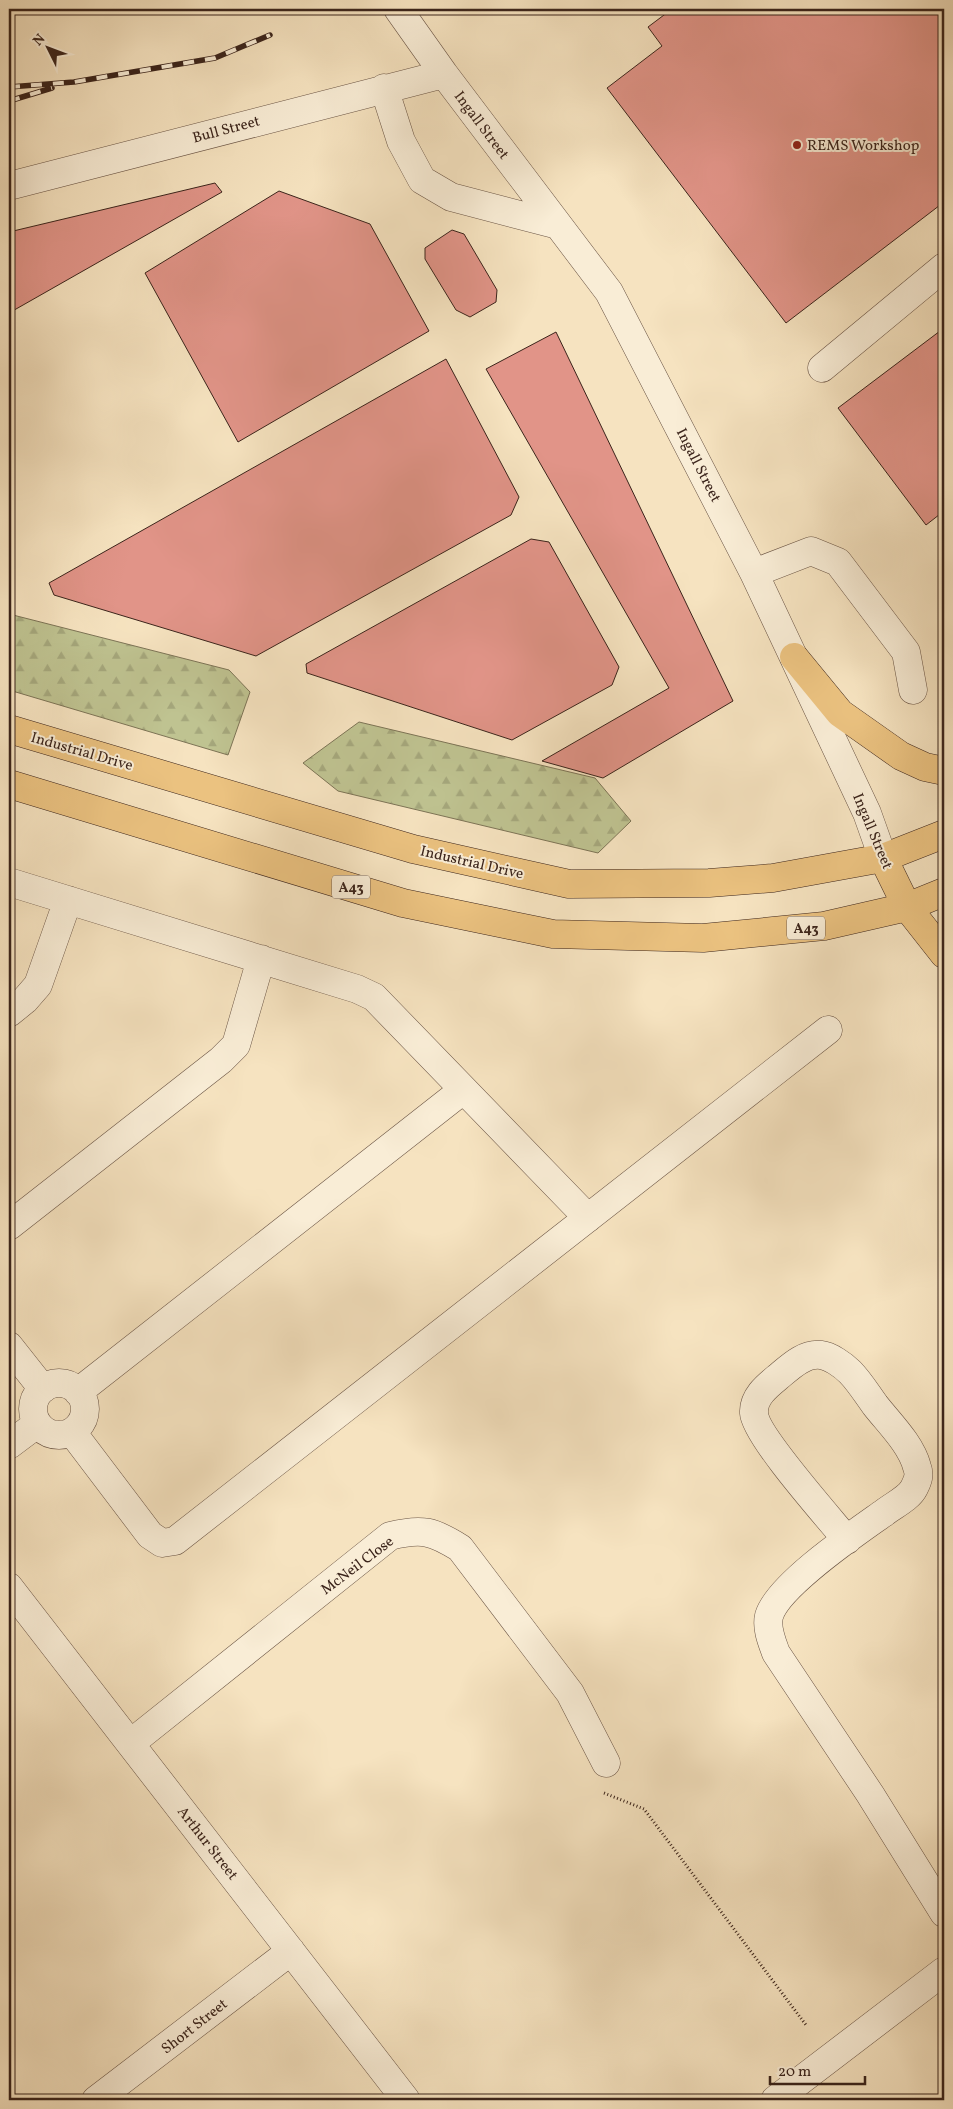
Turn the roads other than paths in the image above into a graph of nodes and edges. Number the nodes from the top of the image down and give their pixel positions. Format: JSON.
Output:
{"nodes":[{"id":1,"x":399,"y":9,"type":"edge"},
{"id":2,"x":444,"y":74,"type":"junction"},
{"id":3,"x":384,"y":88,"type":"junction"},
{"id":4,"x":9,"y":186,"type":"edge"},
{"id":5,"x":558,"y":225,"type":"junction"},
{"id":6,"x":944,"y":267,"type":"edge"},
{"id":7,"x":822,"y":368,"type":"dead end"},
{"id":8,"x":754,"y":573,"type":"junction"},
{"id":9,"x":794,"y":657,"type":"junction"},
{"id":10,"x":913,"y":690,"type":"dead end"},
{"id":11,"x":9,"y":729,"type":"edge"},
{"id":12,"x":944,"y":772,"type":"edge"},
{"id":13,"x":9,"y":784,"type":"edge"},
{"id":14,"x":944,"y":834,"type":"edge"},
{"id":15,"x":883,"y":858,"type":"junction"},
{"id":16,"x":9,"y":882,"type":"edge"},
{"id":17,"x":944,"y":892,"type":"edge"},
{"id":18,"x":68,"y":900,"type":"junction"},
{"id":19,"x":907,"y":907,"type":"junction"},
{"id":20,"x":944,"y":954,"type":"edge"},
{"id":21,"x":261,"y":960,"type":"junction"},
{"id":22,"x":9,"y":1013,"type":"edge"},
{"id":23,"x":828,"y":1030,"type":"dead end"},
{"id":24,"x":463,"y":1090,"type":"junction"},
{"id":25,"x":588,"y":1218,"type":"junction"},
{"id":26,"x":9,"y":1226,"type":"edge"},
{"id":27,"x":9,"y":1346,"type":"edge"},
{"id":28,"x":42,"y":1389,"type":"junction"},
{"id":29,"x":78,"y":1392,"type":"junction"},
{"id":30,"x":37,"y":1424,"type":"junction"},
{"id":31,"x":72,"y":1432,"type":"junction"},
{"id":32,"x":9,"y":1445,"type":"edge"},
{"id":33,"x":847,"y":1540,"type":"junction"},
{"id":34,"x":9,"y":1588,"type":"edge"},
{"id":35,"x":131,"y":1743,"type":"junction"},
{"id":36,"x":606,"y":1763,"type":"road end"},
{"id":37,"x":944,"y":1914,"type":"edge"},
{"id":38,"x":291,"y":1951,"type":"junction"},
{"id":39,"x":944,"y":1971,"type":"edge"},
{"id":40,"x":96,"y":2100,"type":"edge"},
{"id":41,"x":406,"y":2100,"type":"edge"},
{"id":42,"x":775,"y":2100,"type":"edge"}],
"edges":[{"from":1,"to":2,"type":"street","name":"Ingall Street"},
{"from":2,"to":3,"type":"street","name":"Bull Street"},
{"from":2,"to":5,"type":"street","name":"Ingall Street"},
{"from":3,"to":4,"type":"street","name":"Bull Street"},
{"from":3,"to":5,"type":"street"},
{"from":5,"to":8,"type":"street","name":"Ingall Street"},
{"from":6,"to":7,"type":"street"},
{"from":8,"to":9,"type":"street","name":"Ingall Street"},
{"from":8,"to":10,"type":"street"},
{"from":9,"to":12,"type":"main road"},
{"from":9,"to":15,"type":"street","name":"Ingall Street"},
{"from":11,"to":15,"type":"main road","name":"Industrial Drive"},
{"from":13,"to":19,"type":"main road","number":"A43"},
{"from":14,"to":15,"type":"main road","name":"Industrial Drive"},
{"from":15,"to":19,"type":"main road","name":"Ingall Street"},
{"from":16,"to":18,"type":"street"},
{"from":17,"to":19,"type":"main road","number":"A43"},
{"from":18,"to":21,"type":"street"},
{"from":18,"to":22,"type":"street"},
{"from":19,"to":20,"type":"main road","name":"Ingall Street"},
{"from":21,"to":24,"type":"street"},
{"from":21,"to":26,"type":"street"},
{"from":23,"to":25,"type":"street"},
{"from":24,"to":25,"type":"street"},
{"from":24,"to":29,"type":"street"},
{"from":25,"to":31,"type":"street"},
{"from":27,"to":28,"type":"street"},
{"from":28,"to":29,"type":"street"},
{"from":28,"to":30,"type":"street"},
{"from":29,"to":31,"type":"street"},
{"from":30,"to":31,"type":"street"},
{"from":30,"to":32,"type":"street"},
{"from":33,"to":33,"type":"street"},
{"from":33,"to":37,"type":"street"},
{"from":34,"to":35,"type":"street","name":"Arthur Street"},
{"from":35,"to":36,"type":"street","name":"McNeil Close"},
{"from":35,"to":38,"type":"street","name":"Arthur Street"},
{"from":38,"to":40,"type":"street","name":"Short Street"},
{"from":38,"to":41,"type":"street","name":"Arthur Street"},
{"from":39,"to":42,"type":"street"}]}
